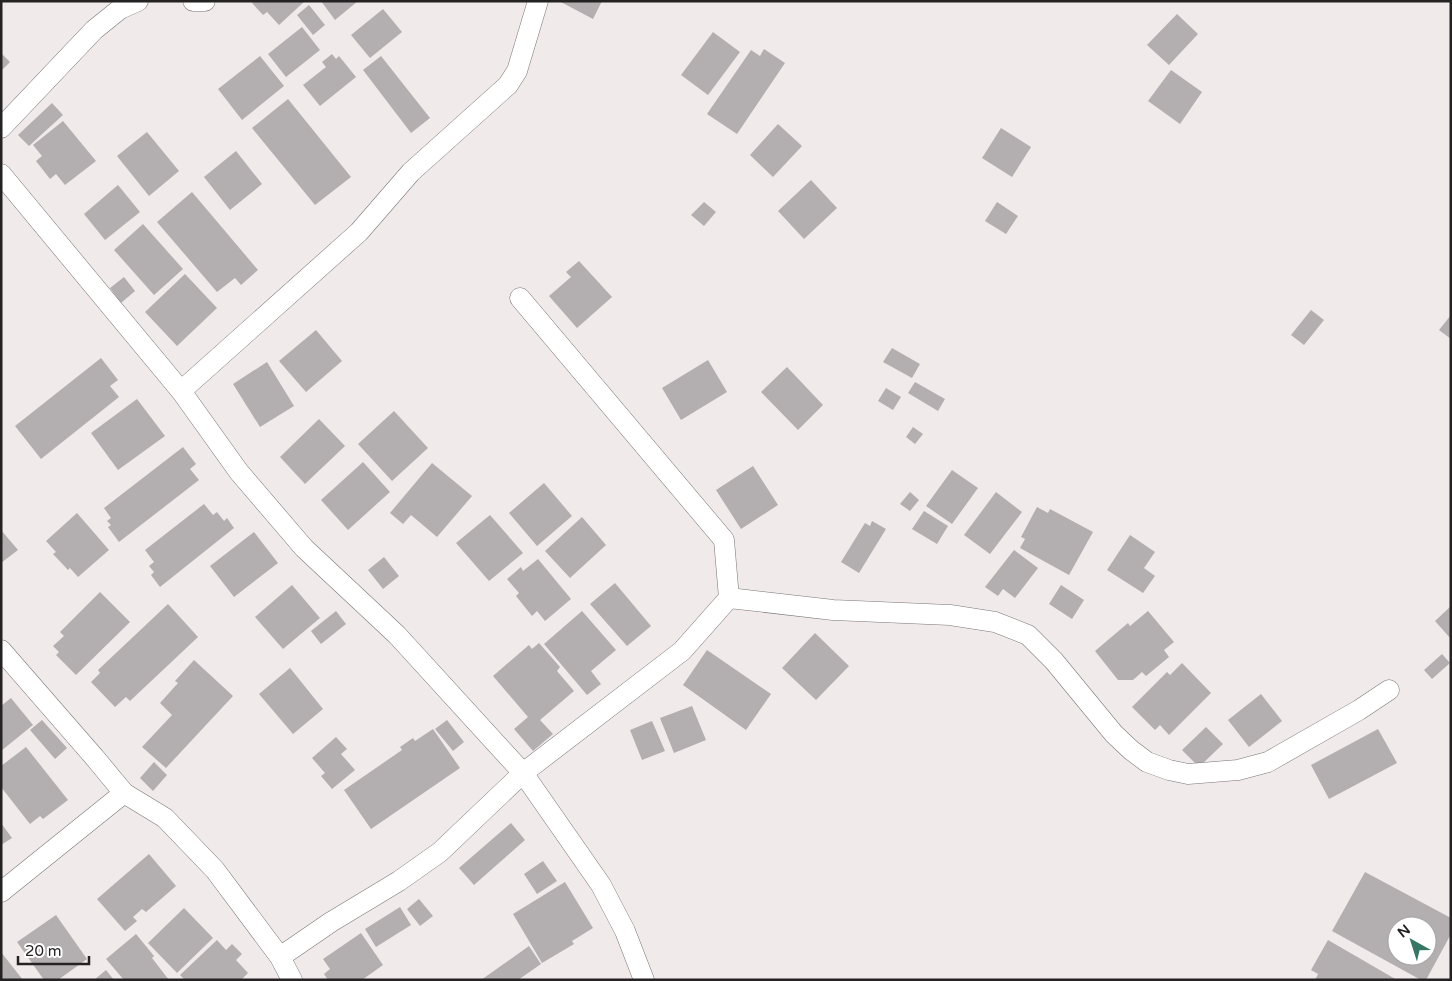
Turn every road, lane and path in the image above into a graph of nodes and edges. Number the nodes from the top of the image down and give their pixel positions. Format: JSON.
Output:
{"nodes":[{"id":1,"x":138,"y":1,"type":"edge"},
{"id":2,"x":193,"y":1,"type":"edge"},
{"id":3,"x":205,"y":1,"type":"edge"},
{"id":4,"x":538,"y":1,"type":"edge"},
{"id":5,"x":1,"y":128,"type":"edge"},
{"id":6,"x":1,"y":174,"type":"edge"},
{"id":7,"x":520,"y":298,"type":"dead end"},
{"id":8,"x":180,"y":391,"type":"junction"},
{"id":9,"x":729,"y":598,"type":"junction"},
{"id":10,"x":1,"y":650,"type":"edge"},
{"id":11,"x":1389,"y":690,"type":"dead end"},
{"id":12,"x":523,"y":773,"type":"junction"},
{"id":13,"x":124,"y":794,"type":"junction"},
{"id":14,"x":1,"y":892,"type":"edge"},
{"id":15,"x":280,"y":957,"type":"junction"},
{"id":16,"x":292,"y":980,"type":"edge"},
{"id":17,"x":644,"y":980,"type":"edge"}],
"edges":[{"from":1,"to":5,"type":"street"},
{"from":2,"to":3,"type":"street"},
{"from":4,"to":8,"type":"street"},
{"from":6,"to":8,"type":"street"},
{"from":7,"to":9,"type":"street"},
{"from":8,"to":12,"type":"street"},
{"from":9,"to":11,"type":"street"},
{"from":9,"to":12,"type":"street"},
{"from":10,"to":13,"type":"street"},
{"from":12,"to":15,"type":"street"},
{"from":12,"to":17,"type":"street"},
{"from":13,"to":14,"type":"street"},
{"from":13,"to":15,"type":"street"},
{"from":15,"to":16,"type":"street"}]}
